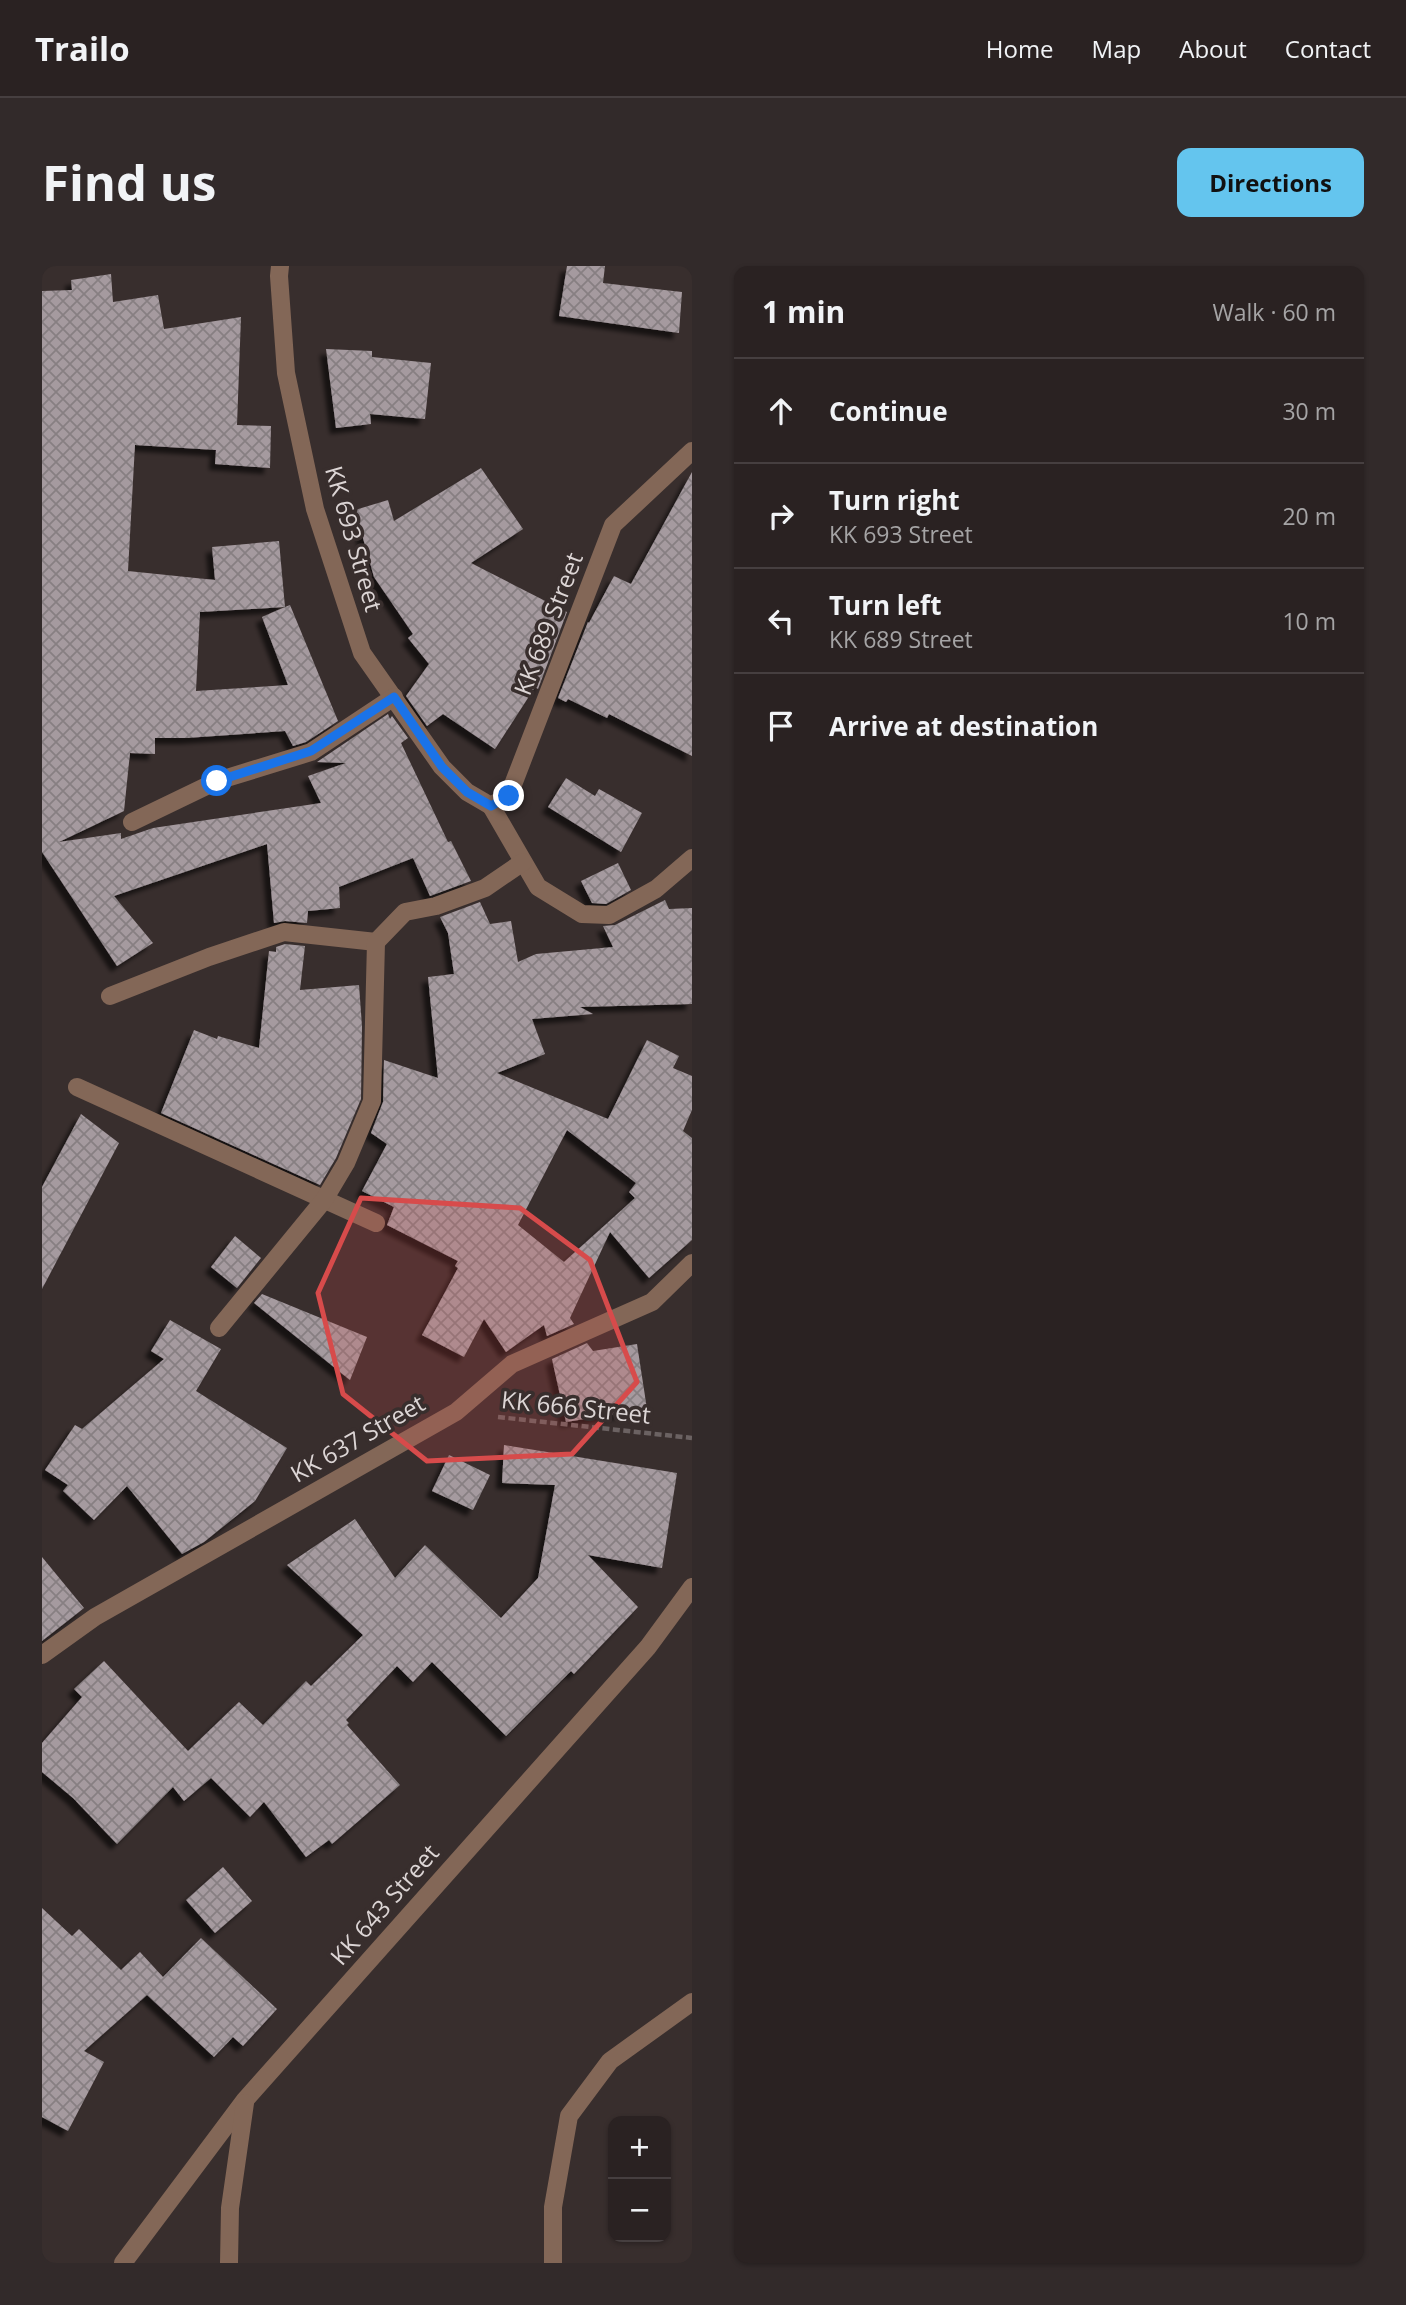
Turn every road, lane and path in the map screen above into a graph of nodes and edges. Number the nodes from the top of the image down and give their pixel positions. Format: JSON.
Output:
{"nodes":[{"id":1,"x":280,"y":266,"type":"edge"},
{"id":2,"x":692,"y":451,"type":"edge"},
{"id":3,"x":394,"y":697,"type":"junction"},
{"id":4,"x":491,"y":806,"type":"junction"},
{"id":5,"x":132,"y":822,"type":"dead end"},
{"id":6,"x":692,"y":858,"type":"edge"},
{"id":7,"x":523,"y":862,"type":"junction"},
{"id":8,"x":376,"y":942,"type":"junction"},
{"id":9,"x":110,"y":996,"type":"dead end"},
{"id":10,"x":77,"y":1087,"type":"dead end"},
{"id":11,"x":324,"y":1200,"type":"junction"},
{"id":12,"x":376,"y":1223,"type":"dead end"},
{"id":13,"x":692,"y":1263,"type":"edge"},
{"id":14,"x":219,"y":1328,"type":"dead end"},
{"id":15,"x":456,"y":1412,"type":"junction"},
{"id":16,"x":692,"y":1438,"type":"edge"},
{"id":17,"x":692,"y":1587,"type":"edge"},
{"id":18,"x":42,"y":1655,"type":"edge"},
{"id":19,"x":692,"y":2003,"type":"edge"},
{"id":20,"x":246,"y":2100,"type":"junction"},
{"id":21,"x":123,"y":2263,"type":"edge"},
{"id":22,"x":229,"y":2263,"type":"edge"},
{"id":23,"x":553,"y":2263,"type":"edge"}],
"edges":[{"from":1,"to":3,"type":"street","name":"KK 693 Street"},
{"from":2,"to":4,"type":"street","name":"KK 689 Street"},
{"from":3,"to":4,"type":"street","name":"KK 693 Street"},
{"from":3,"to":5,"type":"street"},
{"from":4,"to":7,"type":"street"},
{"from":6,"to":7,"type":"street"},
{"from":7,"to":8,"type":"street"},
{"from":8,"to":9,"type":"street"},
{"from":8,"to":11,"type":"street"},
{"from":10,"to":11,"type":"street"},
{"from":11,"to":12,"type":"street"},
{"from":11,"to":14,"type":"street"},
{"from":13,"to":15,"type":"street","name":"KK 637 Street"},
{"from":15,"to":16,"type":"path","name":"KK 666 Street"},
{"from":15,"to":18,"type":"street","name":"KK 637 Street"},
{"from":17,"to":20,"type":"street","name":"KK 643 Street"},
{"from":19,"to":23,"type":"street"},
{"from":20,"to":21,"type":"street","name":"KK 643 Street"},
{"from":20,"to":22,"type":"street"}]}
